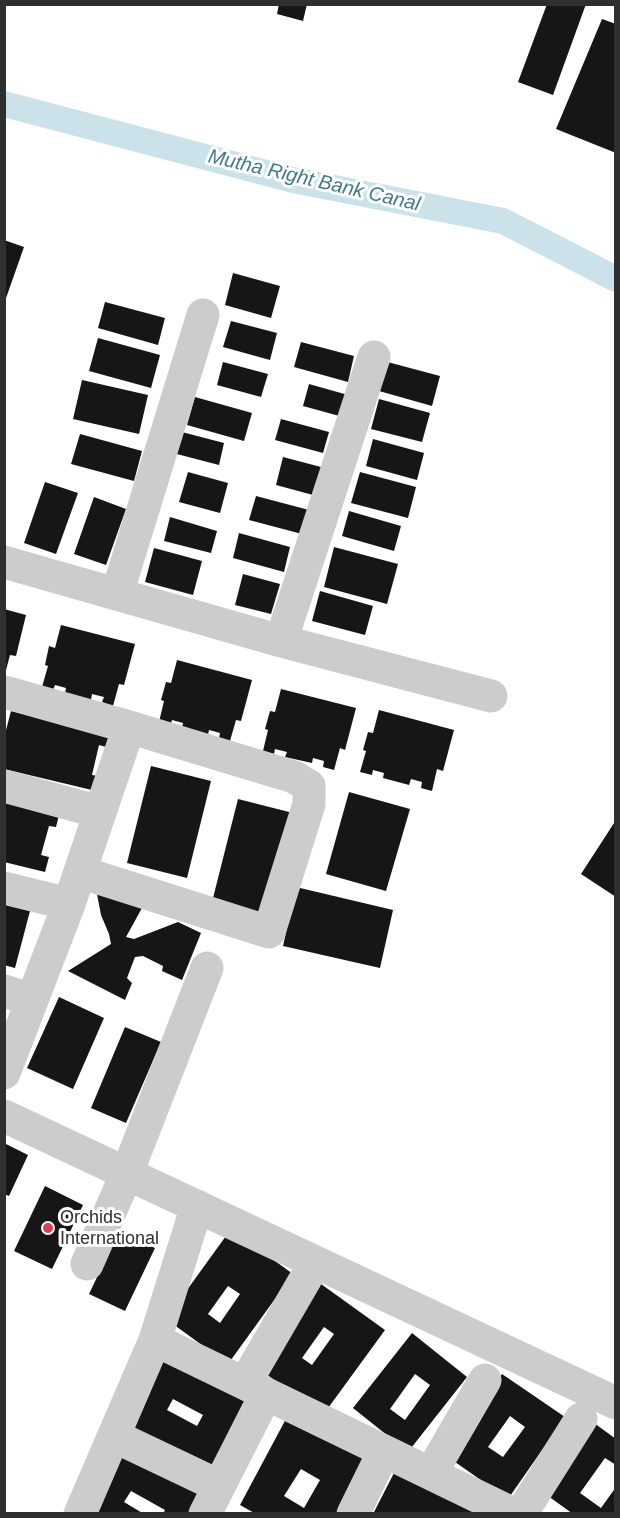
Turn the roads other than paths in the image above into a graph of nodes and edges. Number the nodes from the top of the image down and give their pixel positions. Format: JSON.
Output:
{"nodes":[{"id":1,"x":203,"y":315,"type":"dead end"},
{"id":2,"x":374,"y":357,"type":"dead end"},
{"id":3,"x":4,"y":562,"type":"edge"},
{"id":4,"x":117,"y":594,"type":"junction"},
{"id":5,"x":281,"y":641,"type":"junction"},
{"id":6,"x":4,"y":692,"type":"edge"},
{"id":7,"x":491,"y":696,"type":"dead end"},
{"id":8,"x":129,"y":727,"type":"junction"},
{"id":9,"x":4,"y":786,"type":"edge"},
{"id":10,"x":100,"y":812,"type":"junction"},
{"id":11,"x":80,"y":872,"type":"junction"},
{"id":12,"x":4,"y":888,"type":"edge"},
{"id":13,"x":69,"y":904,"type":"junction"},
{"id":14,"x":207,"y":968,"type":"dead end"},
{"id":15,"x":18,"y":995,"type":"edge"},
{"id":16,"x":4,"y":1073,"type":"edge"},
{"id":17,"x":4,"y":1116,"type":"edge"},
{"id":18,"x":127,"y":1173,"type":"junction"},
{"id":19,"x":197,"y":1206,"type":"junction"},
{"id":20,"x":87,"y":1264,"type":"dead end"},
{"id":21,"x":306,"y":1278,"type":"dead end"},
{"id":22,"x":155,"y":1340,"type":"junction"},
{"id":23,"x":485,"y":1380,"type":"dead end"},
{"id":24,"x":255,"y":1389,"type":"junction"},
{"id":25,"x":615,"y":1403,"type":"edge"},
{"id":26,"x":581,"y":1419,"type":"dead end"},
{"id":27,"x":114,"y":1436,"type":"junction"},
{"id":28,"x":384,"y":1451,"type":"junction"},
{"id":29,"x":431,"y":1473,"type":"junction"},
{"id":30,"x":212,"y":1500,"type":"edge"},
{"id":31,"x":509,"y":1512,"type":"edge"},
{"id":32,"x":80,"y":1514,"type":"edge"},
{"id":33,"x":353,"y":1514,"type":"edge"}],
"edges":[{"from":1,"to":4,"type":"street"},
{"from":2,"to":5,"type":"street"},
{"from":3,"to":4,"type":"street"},
{"from":4,"to":5,"type":"street"},
{"from":5,"to":7,"type":"street"},
{"from":6,"to":8,"type":"street"},
{"from":8,"to":10,"type":"street"},
{"from":8,"to":11,"type":"street"},
{"from":9,"to":10,"type":"street"},
{"from":10,"to":11,"type":"street"},
{"from":11,"to":13,"type":"street"},
{"from":12,"to":13,"type":"street"},
{"from":13,"to":15,"type":"street"},
{"from":14,"to":18,"type":"street"},
{"from":15,"to":16,"type":"street"},
{"from":17,"to":18,"type":"street"},
{"from":18,"to":19,"type":"street"},
{"from":18,"to":20,"type":"street"},
{"from":19,"to":22,"type":"street"},
{"from":19,"to":25,"type":"street"},
{"from":21,"to":24,"type":"street"},
{"from":22,"to":24,"type":"street"},
{"from":22,"to":27,"type":"street"},
{"from":23,"to":29,"type":"street"},
{"from":24,"to":28,"type":"street"},
{"from":24,"to":30,"type":"street"},
{"from":26,"to":31,"type":"street"},
{"from":27,"to":30,"type":"street"},
{"from":27,"to":32,"type":"street"},
{"from":28,"to":29,"type":"street"},
{"from":28,"to":33,"type":"street"},
{"from":29,"to":31,"type":"street"}]}
